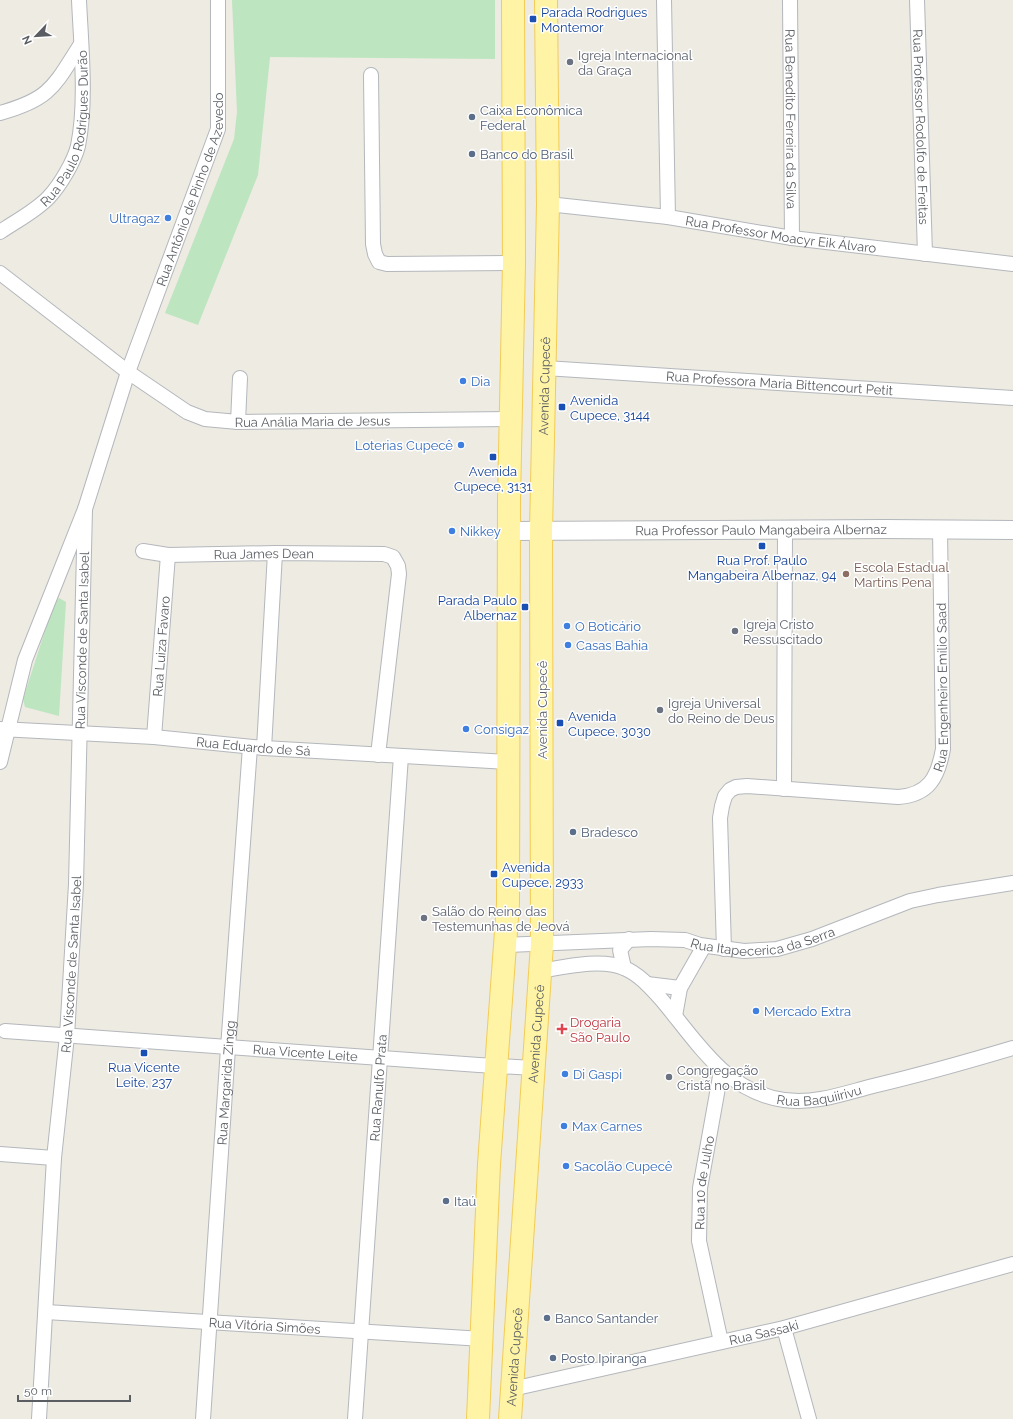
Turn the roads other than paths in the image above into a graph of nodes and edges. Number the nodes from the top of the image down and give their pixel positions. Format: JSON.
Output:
{"nodes":[{"id":1,"x":79,"y":0,"type":"edge"},
{"id":2,"x":218,"y":0,"type":"edge"},
{"id":3,"x":512,"y":0,"type":"edge"},
{"id":4,"x":546,"y":0,"type":"edge"},
{"id":5,"x":664,"y":0,"type":"edge"},
{"id":6,"x":790,"y":0,"type":"edge"},
{"id":7,"x":917,"y":0,"type":"edge"},
{"id":8,"x":81,"y":44,"type":"junction"},
{"id":9,"x":371,"y":75,"type":"dead end"},
{"id":10,"x":0,"y":113,"type":"edge"},
{"id":11,"x":548,"y":204,"type":"junction"},
{"id":12,"x":668,"y":217,"type":"junction"},
{"id":13,"x":0,"y":232,"type":"edge"},
{"id":14,"x":792,"y":238,"type":"junction"},
{"id":15,"x":925,"y":254,"type":"junction"},
{"id":16,"x":514,"y":263,"type":"junction"},
{"id":17,"x":1013,"y":264,"type":"edge"},
{"id":18,"x":0,"y":273,"type":"edge"},
{"id":19,"x":545,"y":368,"type":"junction"},
{"id":20,"x":128,"y":372,"type":"junction"},
{"id":21,"x":240,"y":378,"type":"dead end"},
{"id":22,"x":1013,"y":398,"type":"edge"},
{"id":23,"x":510,"y":419,"type":"junction"},
{"id":24,"x":238,"y":422,"type":"junction"},
{"id":25,"x":85,"y":509,"type":"junction"},
{"id":26,"x":940,"y":529,"type":"junction"},
{"id":27,"x":785,"y":530,"type":"junction"},
{"id":28,"x":1013,"y":530,"type":"edge"},
{"id":29,"x":509,"y":531,"type":"junction"},
{"id":30,"x":541,"y":532,"type":"junction"},
{"id":31,"x":143,"y":551,"type":"dead end"},
{"id":32,"x":275,"y":553,"type":"junction"},
{"id":33,"x":168,"y":555,"type":"junction"},
{"id":34,"x":4,"y":729,"type":"edge"},
{"id":35,"x":78,"y":733,"type":"junction"},
{"id":36,"x":154,"y":737,"type":"junction"},
{"id":37,"x":257,"y":747,"type":"junction"},
{"id":38,"x":378,"y":755,"type":"junction"},
{"id":39,"x":401,"y":756,"type":"junction"},
{"id":40,"x":0,"y":762,"type":"edge"},
{"id":41,"x":508,"y":762,"type":"junction"},
{"id":42,"x":784,"y":788,"type":"junction"},
{"id":43,"x":1013,"y":883,"type":"edge"},
{"id":44,"x":630,"y":939,"type":"junction"},
{"id":45,"x":542,"y":944,"type":"junction"},
{"id":46,"x":505,"y":945,"type":"junction"},
{"id":47,"x":704,"y":946,"type":"junction"},
{"id":48,"x":724,"y":949,"type":"junction"},
{"id":49,"x":624,"y":968,"type":"junction"},
{"id":50,"x":540,"y":971,"type":"junction"},
{"id":51,"x":647,"y":984,"type":"junction"},
{"id":52,"x":680,"y":988,"type":"junction"},
{"id":53,"x":675,"y":1016,"type":"junction"},
{"id":54,"x":5,"y":1032,"type":"dead end"},
{"id":55,"x":67,"y":1036,"type":"junction"},
{"id":56,"x":228,"y":1048,"type":"junction"},
{"id":57,"x":1013,"y":1048,"type":"edge"},
{"id":58,"x":381,"y":1058,"type":"junction"},
{"id":59,"x":496,"y":1065,"type":"junction"},
{"id":60,"x":534,"y":1068,"type":"junction"},
{"id":61,"x":721,"y":1071,"type":"junction"},
{"id":62,"x":0,"y":1154,"type":"edge"},
{"id":63,"x":54,"y":1158,"type":"junction"},
{"id":64,"x":1013,"y":1264,"type":"edge"},
{"id":65,"x":46,"y":1312,"type":"junction"},
{"id":66,"x":210,"y":1323,"type":"junction"},
{"id":67,"x":784,"y":1328,"type":"junction"},
{"id":68,"x":360,"y":1331,"type":"junction"},
{"id":69,"x":483,"y":1339,"type":"junction"},
{"id":70,"x":721,"y":1342,"type":"junction"},
{"id":71,"x":512,"y":1389,"type":"junction"},
{"id":72,"x":39,"y":1419,"type":"edge"},
{"id":73,"x":203,"y":1419,"type":"edge"},
{"id":74,"x":355,"y":1419,"type":"edge"},
{"id":75,"x":478,"y":1419,"type":"edge"},
{"id":76,"x":510,"y":1419,"type":"edge"},
{"id":77,"x":809,"y":1419,"type":"edge"}],
"edges":[{"from":1,"to":8,"type":"street","name":"Rua Paulo Rodrigues Durão"},
{"from":2,"to":20,"type":"street","name":"Rua Antônio de Pinho de Azevedo"},
{"from":3,"to":16,"type":"main road"},
{"from":4,"to":11,"type":"main road","name":"Avenida Cupecê"},
{"from":5,"to":12,"type":"street"},
{"from":6,"to":14,"type":"street","name":"Rua Benedito Ferreira da Silva"},
{"from":7,"to":15,"type":"street","name":"Rua Professor Rodolfo de Freitas"},
{"from":8,"to":10,"type":"street"},
{"from":8,"to":13,"type":"street","name":"Rua Paulo Rodrigues Durão"},
{"from":9,"to":16,"type":"street"},
{"from":11,"to":12,"type":"street","name":"Rua Professor Moacyr Eik Álvaro"},
{"from":11,"to":19,"type":"main road","name":"Avenida Cupecê"},
{"from":12,"to":14,"type":"street","name":"Rua Professor Moacyr Eik Álvaro"},
{"from":14,"to":15,"type":"street","name":"Rua Professor Moacyr Eik Álvaro"},
{"from":15,"to":17,"type":"street","name":"Rua Professor Moacyr Eik Álvaro"},
{"from":16,"to":23,"type":"main road"},
{"from":18,"to":20,"type":"street","name":"Rua Anália Maria de Jesus"},
{"from":19,"to":22,"type":"street","name":"Rua Professora Maria Bittencourt Petit"},
{"from":19,"to":30,"type":"main road","name":"Avenida Cupecê"},
{"from":20,"to":24,"type":"street","name":"Rua Anália Maria de Jesus"},
{"from":20,"to":25,"type":"street","name":"Rua Antônio de Pinho de Azevedo"},
{"from":21,"to":24,"type":"street"},
{"from":23,"to":24,"type":"street","name":"Rua Anália Maria de Jesus"},
{"from":23,"to":29,"type":"main road"},
{"from":25,"to":34,"type":"street"},
{"from":25,"to":35,"type":"street","name":"Rua Visconde de Santa Isabel"},
{"from":26,"to":27,"type":"street","name":"Rua Professor Paulo Mangabeira Albernaz"},
{"from":26,"to":28,"type":"street","name":"Rua Professor Paulo Mangabeira Albernaz"},
{"from":26,"to":42,"type":"street","name":"Rua Engenheiro Emílio Saad"},
{"from":27,"to":30,"type":"street","name":"Rua Professor Paulo Mangabeira Albernaz"},
{"from":27,"to":42,"type":"street"},
{"from":29,"to":30,"type":"street","name":"Rua Professor Paulo Mangabeira Albernaz"},
{"from":29,"to":41,"type":"main road"},
{"from":30,"to":45,"type":"main road","name":"Avenida Cupecê"},
{"from":31,"to":33,"type":"street","name":"Rua James Dean"},
{"from":32,"to":33,"type":"street","name":"Rua James Dean"},
{"from":32,"to":37,"type":"street","name":"Rua Margarida Zingg"},
{"from":32,"to":38,"type":"street","name":"Rua James Dean"},
{"from":33,"to":36,"type":"street","name":"Rua Luiza Favaro"},
{"from":34,"to":35,"type":"street","name":"Rua Eduardo de Sá"},
{"from":34,"to":40,"type":"street"},
{"from":35,"to":36,"type":"street","name":"Rua Eduardo de Sá"},
{"from":35,"to":55,"type":"street","name":"Rua Visconde de Santa Isabel"},
{"from":36,"to":37,"type":"street","name":"Rua Eduardo de Sá"},
{"from":37,"to":38,"type":"street","name":"Rua Eduardo de Sá"},
{"from":37,"to":56,"type":"street","name":"Rua Margarida Zingg"},
{"from":38,"to":39,"type":"street","name":"Rua Eduardo de Sá"},
{"from":39,"to":41,"type":"street","name":"Rua Eduardo de Sá"},
{"from":39,"to":58,"type":"street","name":"Rua Ranulfo Prata"},
{"from":41,"to":46,"type":"main road"},
{"from":42,"to":48,"type":"street","name":"Rua Engenheiro Emílio Saad"},
{"from":43,"to":48,"type":"street","name":"Rua Itapecerica da Serra"},
{"from":44,"to":45,"type":"street","name":"Rua Itapecerica da Serra"},
{"from":44,"to":47,"type":"street","name":"Rua Itapecerica da Serra"},
{"from":44,"to":49,"type":"street"},
{"from":45,"to":46,"type":"street","name":"Rua Itapecerica da Serra"},
{"from":45,"to":50,"type":"main road","name":"Avenida Cupecê"},
{"from":46,"to":59,"type":"main road"},
{"from":47,"to":48,"type":"street","name":"Rua Itapecerica da Serra"},
{"from":47,"to":52,"type":"street"},
{"from":49,"to":50,"type":"street","name":"Rua Baquiirivu"},
{"from":49,"to":51,"type":"street","name":"Rua Baquiirivu"},
{"from":50,"to":60,"type":"main road","name":"Avenida Cupecê"},
{"from":51,"to":52,"type":"street"},
{"from":51,"to":53,"type":"street","name":"Rua Baquiirivu"},
{"from":52,"to":53,"type":"street"},
{"from":53,"to":61,"type":"street","name":"Rua Baquiirivu"},
{"from":54,"to":55,"type":"street","name":"Rua Vicente Leite"},
{"from":55,"to":56,"type":"street","name":"Rua Vicente Leite"},
{"from":55,"to":63,"type":"street","name":"Rua Visconde de Santa Isabel"},
{"from":56,"to":58,"type":"street","name":"Rua Vicente Leite"},
{"from":56,"to":66,"type":"street","name":"Rua Margarida Zingg"},
{"from":57,"to":61,"type":"street","name":"Rua Baquiirivu"},
{"from":58,"to":59,"type":"street","name":"Rua Vicente Leite"},
{"from":58,"to":68,"type":"street","name":"Rua Ranulfo Prata"},
{"from":59,"to":60,"type":"street","name":"Rua Vicente Leite"},
{"from":59,"to":69,"type":"main road"},
{"from":60,"to":71,"type":"main road","name":"Avenida Cupecê"},
{"from":61,"to":70,"type":"street","name":"Rua 10 de Julho"},
{"from":62,"to":63,"type":"street"},
{"from":63,"to":65,"type":"street","name":"Rua Visconde de Santa Isabel"},
{"from":64,"to":67,"type":"street","name":"Rua Sassaki"},
{"from":65,"to":66,"type":"street","name":"Rua Vitória Simões"},
{"from":65,"to":72,"type":"street","name":"Rua Visconde de Santa Isabel"},
{"from":66,"to":68,"type":"street","name":"Rua Vitória Simões"},
{"from":66,"to":73,"type":"street","name":"Rua Margarida Zingg"},
{"from":67,"to":70,"type":"street","name":"Rua Sassaki"},
{"from":67,"to":77,"type":"street"},
{"from":68,"to":69,"type":"street","name":"Rua Vitória Simões"},
{"from":68,"to":74,"type":"street","name":"Rua Ranulfo Prata"},
{"from":69,"to":75,"type":"main road"},
{"from":70,"to":71,"type":"street","name":"Rua Sassaki"},
{"from":71,"to":76,"type":"main road","name":"Avenida Cupecê"}]}
